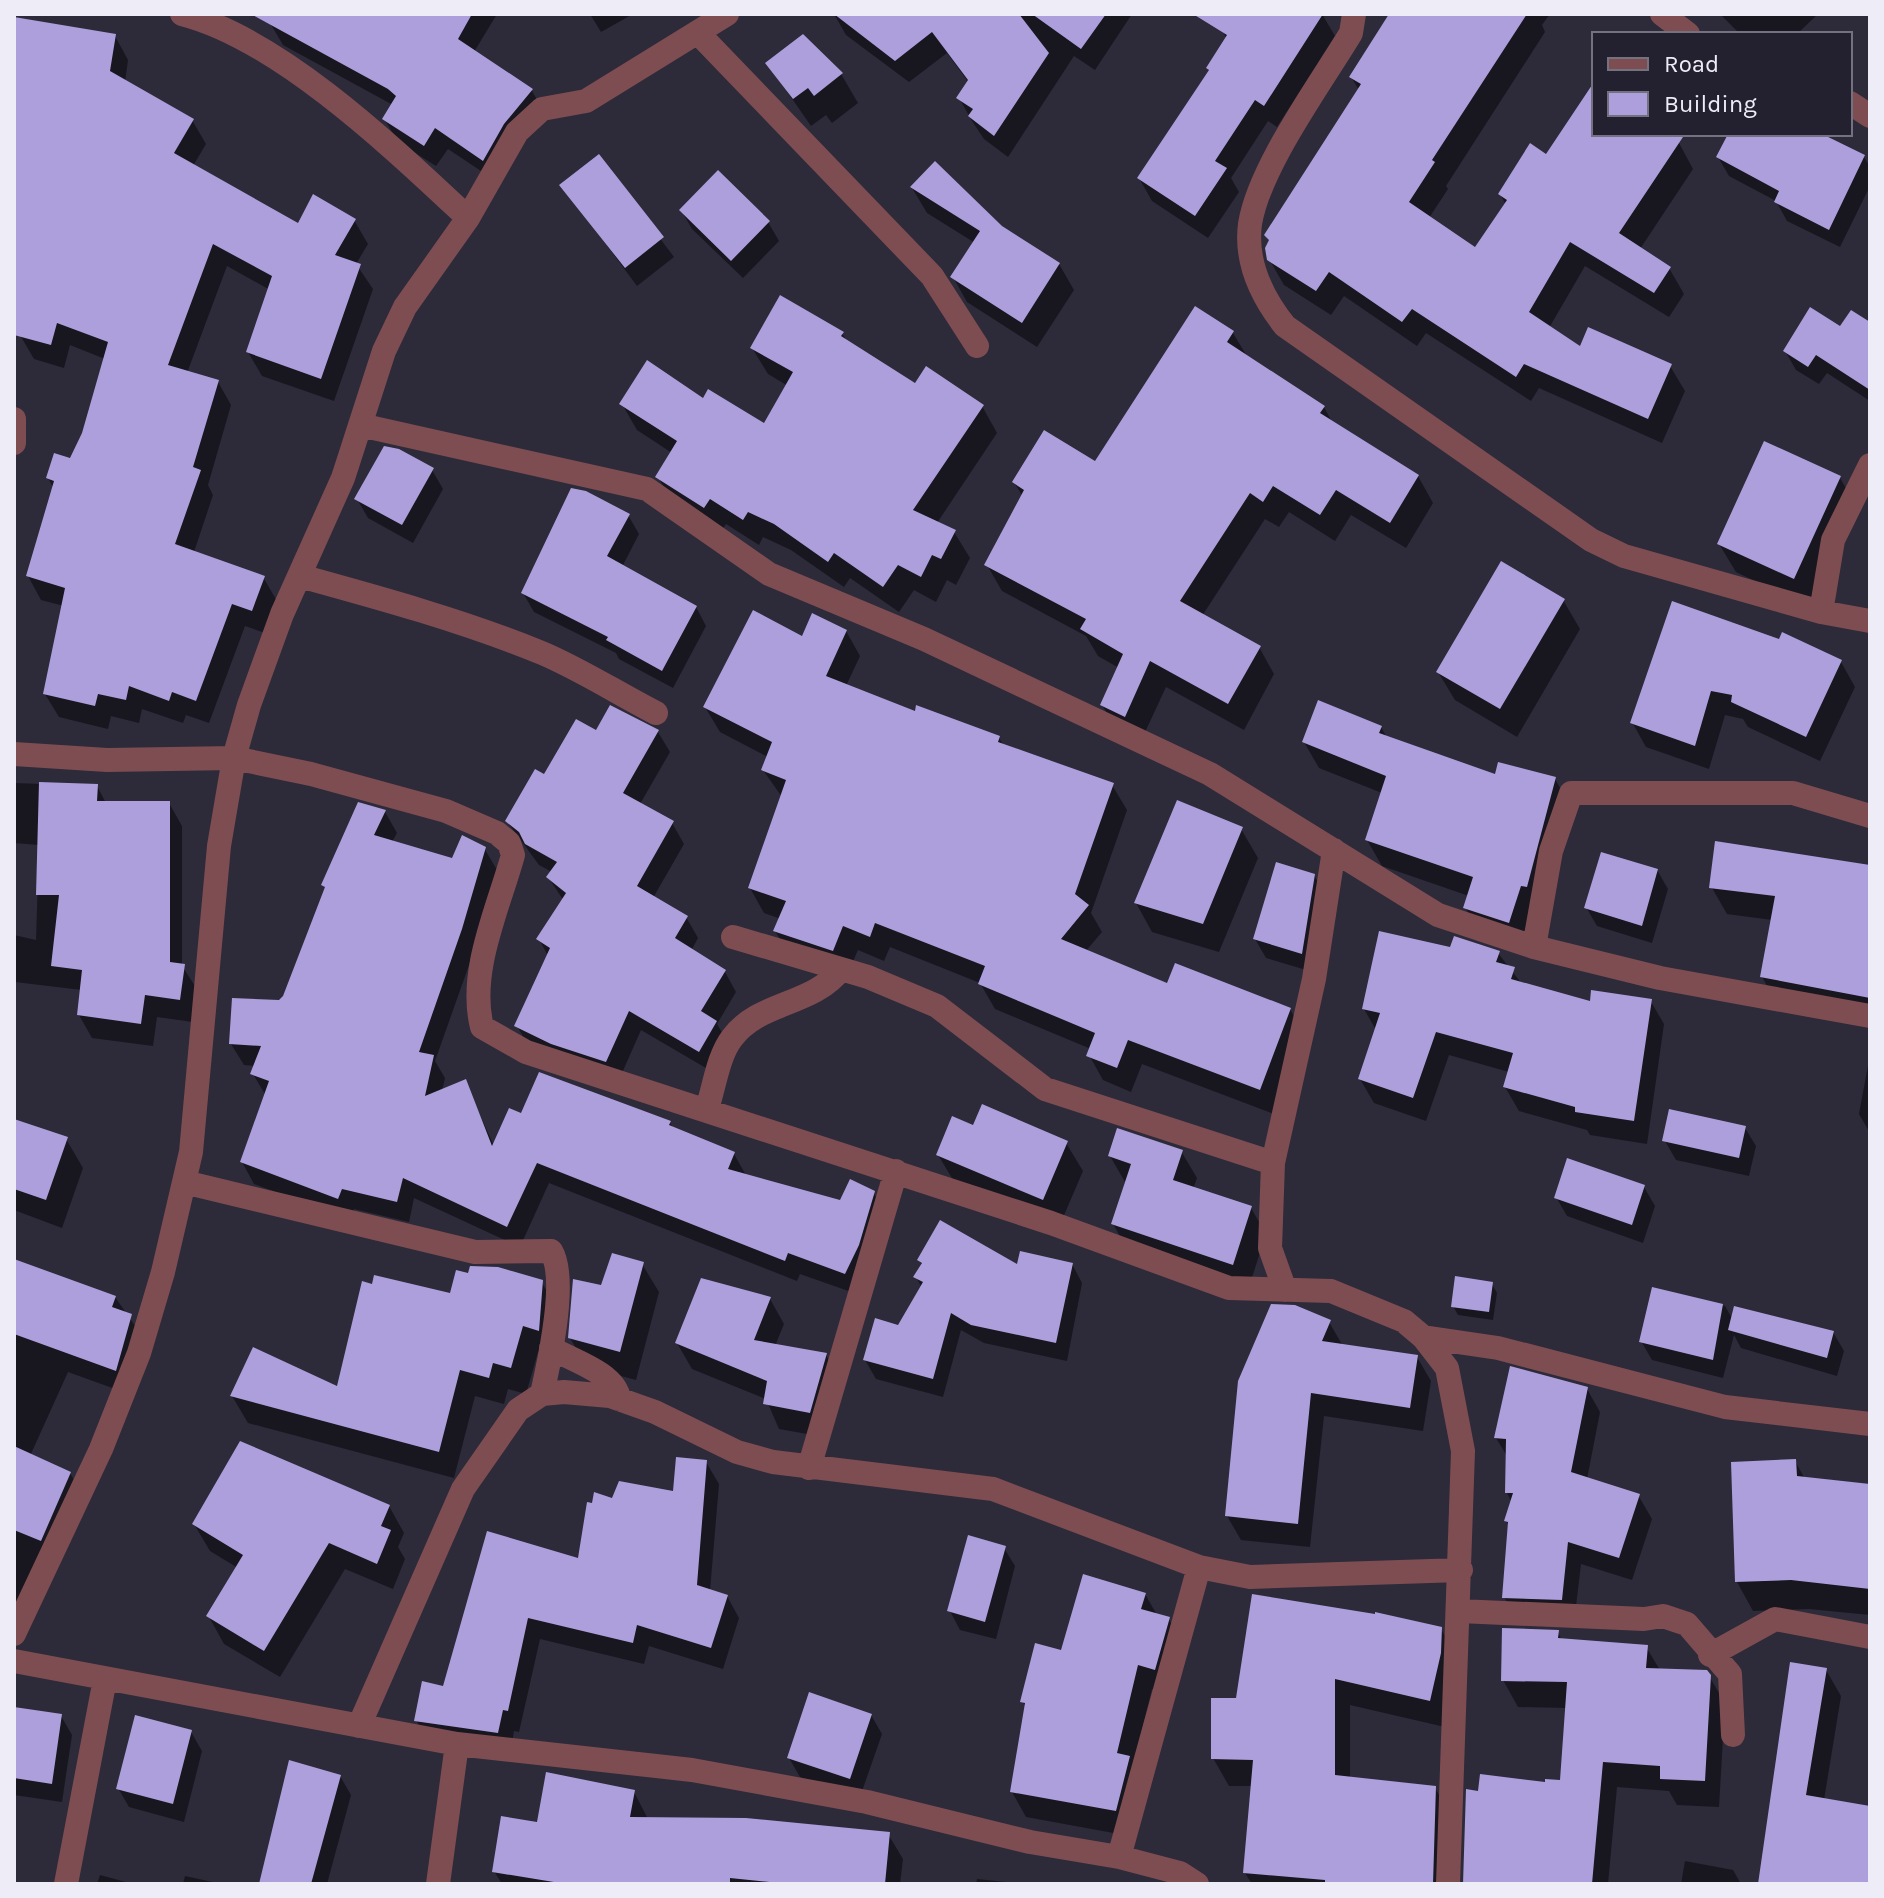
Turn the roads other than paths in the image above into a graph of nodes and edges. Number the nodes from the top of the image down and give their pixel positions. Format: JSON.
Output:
{"nodes":[{"id":1,"x":182,"y":14,"type":"edge"},
{"id":2,"x":727,"y":14,"type":"edge"},
{"id":3,"x":1354,"y":14,"type":"edge"},
{"id":4,"x":1662,"y":14,"type":"edge"},
{"id":5,"x":1685,"y":32,"type":"edge"},
{"id":6,"x":699,"y":34,"type":"junction"},
{"id":7,"x":1852,"y":104,"type":"edge"},
{"id":8,"x":1870,"y":116,"type":"edge"},
{"id":9,"x":468,"y":218,"type":"junction"},
{"id":10,"x":977,"y":346,"type":"dead end"},
{"id":11,"x":14,"y":419,"type":"edge"},
{"id":12,"x":360,"y":425,"type":"junction"},
{"id":13,"x":14,"y":443,"type":"edge"},
{"id":14,"x":1870,"y":465,"type":"edge"},
{"id":15,"x":300,"y":576,"type":"junction"},
{"id":16,"x":1821,"y":612,"type":"junction"},
{"id":17,"x":1870,"y":621,"type":"edge"},
{"id":18,"x":656,"y":713,"type":"dead end"},
{"id":19,"x":14,"y":754,"type":"edge"},
{"id":20,"x":234,"y":758,"type":"junction"},
{"id":21,"x":1870,"y":816,"type":"edge"},
{"id":22,"x":1334,"y":850,"type":"junction"},
{"id":23,"x":733,"y":937,"type":"dead end"},
{"id":24,"x":1534,"y":947,"type":"junction"},
{"id":25,"x":841,"y":969,"type":"junction"},
{"id":26,"x":1870,"y":1016,"type":"edge"},
{"id":27,"x":707,"y":1109,"type":"junction"},
{"id":28,"x":1273,"y":1163,"type":"junction"},
{"id":29,"x":896,"y":1171,"type":"junction"},
{"id":30,"x":184,"y":1182,"type":"junction"},
{"id":31,"x":1285,"y":1290,"type":"junction"},
{"id":32,"x":1423,"y":1337,"type":"junction"},
{"id":33,"x":551,"y":1348,"type":"junction"},
{"id":34,"x":542,"y":1394,"type":"junction"},
{"id":35,"x":619,"y":1399,"type":"junction"},
{"id":36,"x":1870,"y":1424,"type":"edge"},
{"id":37,"x":809,"y":1468,"type":"junction"},
{"id":38,"x":1199,"y":1567,"type":"junction"},
{"id":39,"x":1461,"y":1570,"type":"junction"},
{"id":40,"x":1459,"y":1611,"type":"junction"},
{"id":41,"x":14,"y":1634,"type":"edge"},
{"id":42,"x":1870,"y":1637,"type":"edge"},
{"id":43,"x":1710,"y":1655,"type":"junction"},
{"id":44,"x":14,"y":1661,"type":"edge"},
{"id":45,"x":105,"y":1679,"type":"junction"},
{"id":46,"x":359,"y":1726,"type":"junction"},
{"id":47,"x":1733,"y":1735,"type":"dead end"},
{"id":48,"x":457,"y":1744,"type":"junction"},
{"id":49,"x":1119,"y":1857,"type":"junction"},
{"id":50,"x":66,"y":1884,"type":"edge"},
{"id":51,"x":438,"y":1884,"type":"edge"},
{"id":52,"x":1197,"y":1884,"type":"edge"},
{"id":53,"x":1448,"y":1884,"type":"edge"}],
"edges":[{"from":1,"to":9,"type":"street"},
{"from":2,"to":6,"type":"street"},
{"from":3,"to":16,"type":"street"},
{"from":4,"to":5,"type":"street"},
{"from":6,"to":9,"type":"street"},
{"from":6,"to":10,"type":"street"},
{"from":7,"to":8,"type":"street"},
{"from":9,"to":12,"type":"street"},
{"from":11,"to":13,"type":"street"},
{"from":12,"to":15,"type":"street"},
{"from":12,"to":22,"type":"street"},
{"from":14,"to":16,"type":"street"},
{"from":15,"to":18,"type":"street"},
{"from":15,"to":20,"type":"street"},
{"from":16,"to":17,"type":"street"},
{"from":19,"to":20,"type":"street"},
{"from":20,"to":27,"type":"street"},
{"from":20,"to":30,"type":"street"},
{"from":21,"to":24,"type":"street"},
{"from":22,"to":24,"type":"street"},
{"from":22,"to":28,"type":"street"},
{"from":23,"to":25,"type":"street"},
{"from":24,"to":26,"type":"street"},
{"from":25,"to":27,"type":"street"},
{"from":25,"to":28,"type":"street"},
{"from":27,"to":29,"type":"street"},
{"from":28,"to":31,"type":"street"},
{"from":29,"to":31,"type":"street"},
{"from":29,"to":37,"type":"street"},
{"from":30,"to":33,"type":"street"},
{"from":30,"to":41,"type":"street"},
{"from":31,"to":32,"type":"street"},
{"from":32,"to":36,"type":"street"},
{"from":32,"to":39,"type":"street"},
{"from":33,"to":34,"type":"street"},
{"from":33,"to":35,"type":"street"},
{"from":34,"to":35,"type":"street"},
{"from":34,"to":46,"type":"street"},
{"from":35,"to":37,"type":"street"},
{"from":37,"to":38,"type":"street"},
{"from":38,"to":39,"type":"street"},
{"from":38,"to":49,"type":"street"},
{"from":39,"to":40,"type":"street"},
{"from":40,"to":43,"type":"street"},
{"from":40,"to":53,"type":"street"},
{"from":42,"to":43,"type":"street"},
{"from":43,"to":47,"type":"street"},
{"from":44,"to":45,"type":"street"},
{"from":45,"to":46,"type":"street"},
{"from":45,"to":50,"type":"street"},
{"from":46,"to":48,"type":"street"},
{"from":48,"to":49,"type":"street"},
{"from":48,"to":51,"type":"street"},
{"from":49,"to":52,"type":"street"}]}
